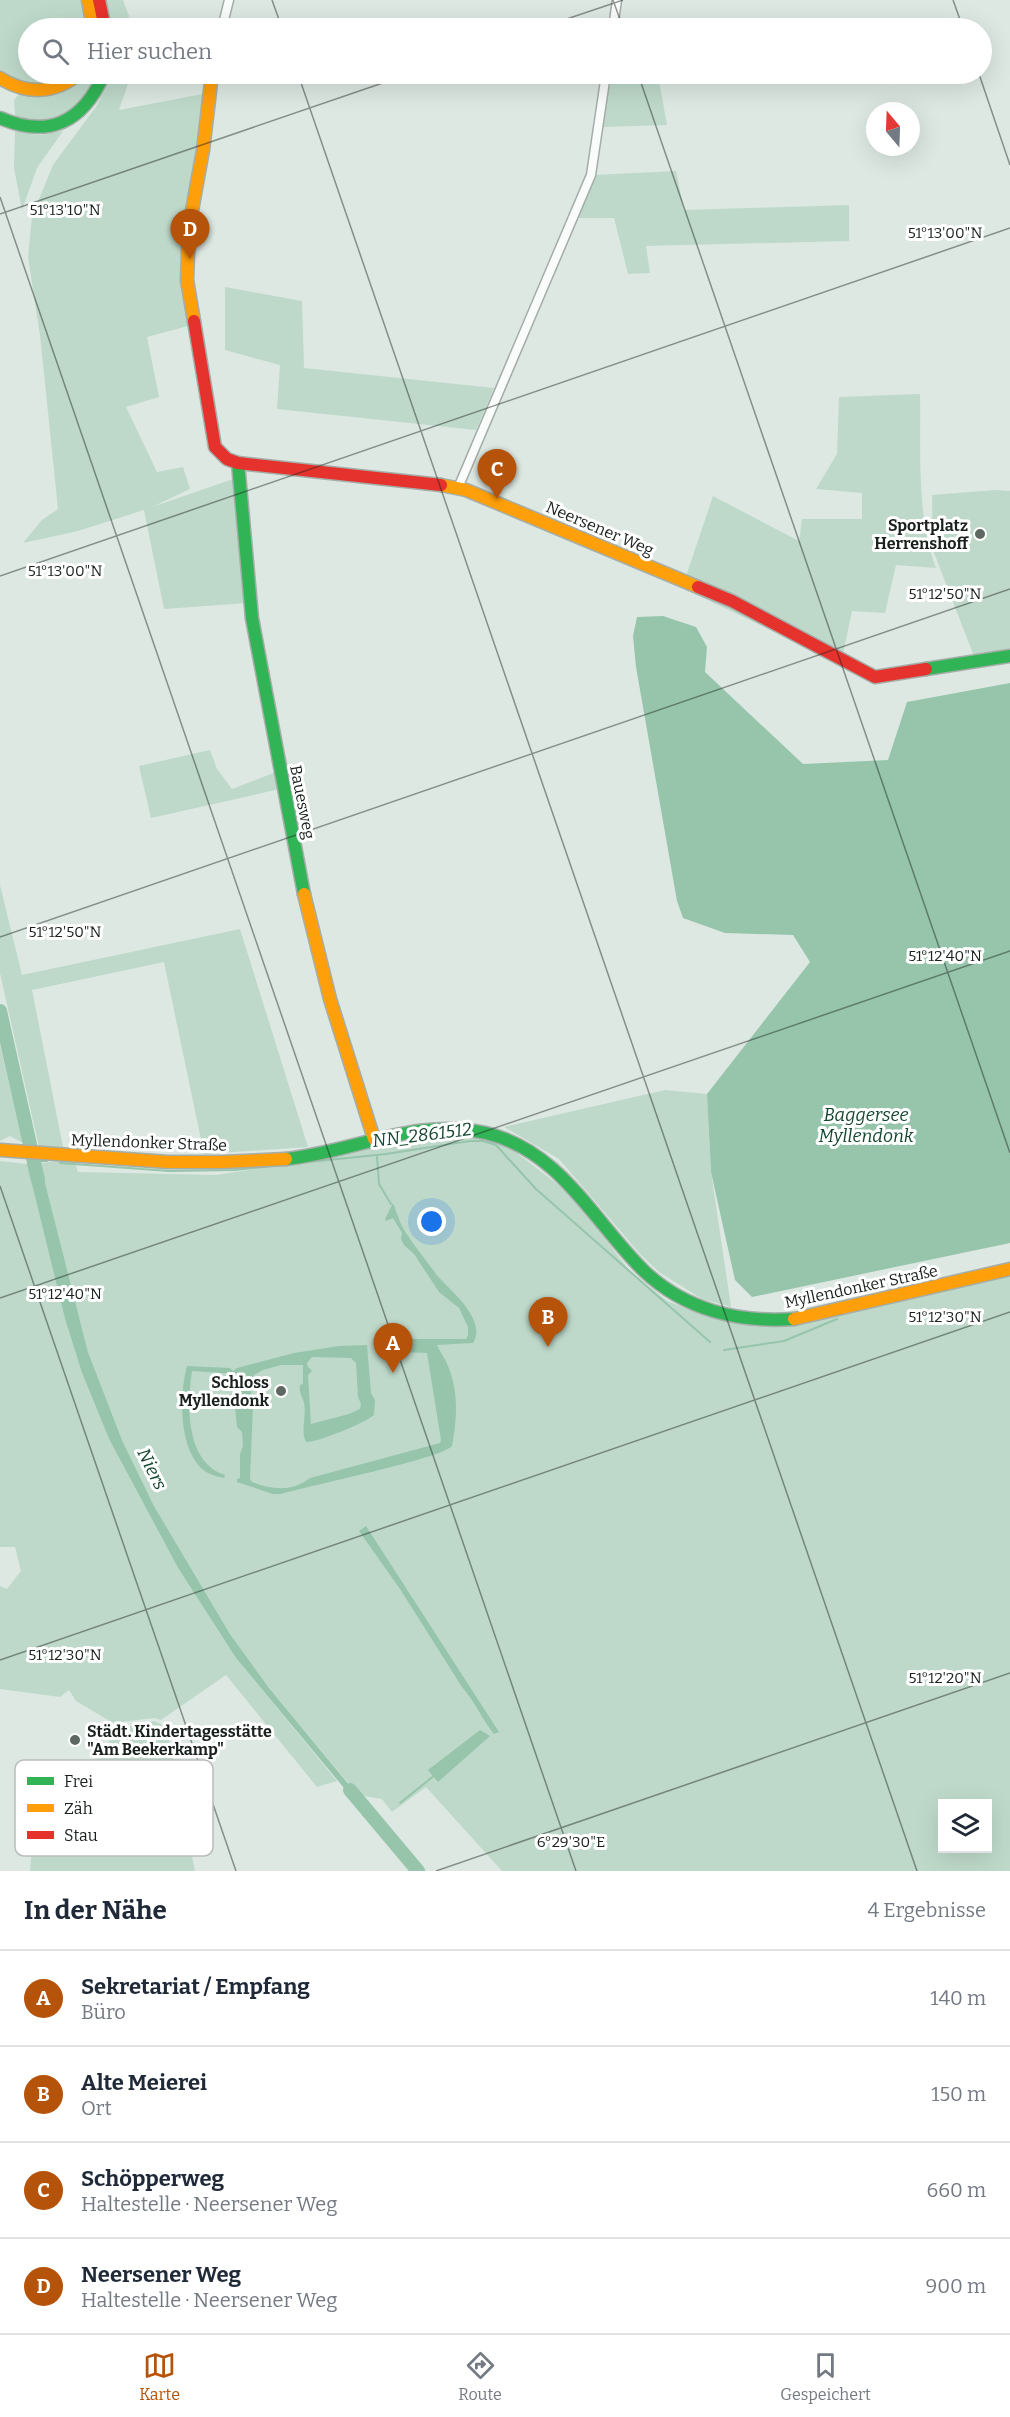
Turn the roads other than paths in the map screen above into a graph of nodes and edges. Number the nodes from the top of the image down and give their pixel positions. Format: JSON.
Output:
{"nodes":[{"id":1,"x":88,"y":0,"type":"edge"},
{"id":2,"x":99,"y":0,"type":"edge"},
{"id":3,"x":229,"y":0,"type":"edge"},
{"id":4,"x":617,"y":0,"type":"edge"},
{"id":5,"x":91,"y":18,"type":"edge"},
{"id":6,"x":103,"y":18,"type":"edge"},
{"id":7,"x":224,"y":18,"type":"edge"},
{"id":8,"x":614,"y":18,"type":"edge"},
{"id":9,"x":0,"y":78,"type":"edge"},
{"id":10,"x":64,"y":84,"type":"edge"},
{"id":11,"x":100,"y":84,"type":"edge"},
{"id":12,"x":211,"y":84,"type":"edge"},
{"id":13,"x":605,"y":84,"type":"edge"},
{"id":14,"x":0,"y":118,"type":"edge"},
{"id":15,"x":238,"y":463,"type":"junction"},
{"id":16,"x":458,"y":488,"type":"junction"},
{"id":17,"x":1010,"y":656,"type":"edge"},
{"id":18,"x":374,"y":1139,"type":"junction"},
{"id":19,"x":0,"y":1150,"type":"edge"},
{"id":20,"x":1010,"y":1269,"type":"edge"}],
"edges":[{"from":1,"to":5,"type":"main road"},
{"from":2,"to":6,"type":"main road"},
{"from":3,"to":7,"type":"street"},
{"from":4,"to":8,"type":"street"},
{"from":9,"to":10,"type":"main road"},
{"from":11,"to":14,"type":"main road"},
{"from":12,"to":15,"type":"main road"},
{"from":13,"to":16,"type":"street"},
{"from":15,"to":16,"type":"main road","name":"Neersener Weg"},
{"from":15,"to":18,"type":"main road","name":"Bauesweg"},
{"from":16,"to":17,"type":"main road","name":"Neersener Weg"},
{"from":18,"to":19,"type":"main road","name":"Myllendonker Straße"},
{"from":18,"to":20,"type":"main road","name":"Myllendonker Straße"}]}
